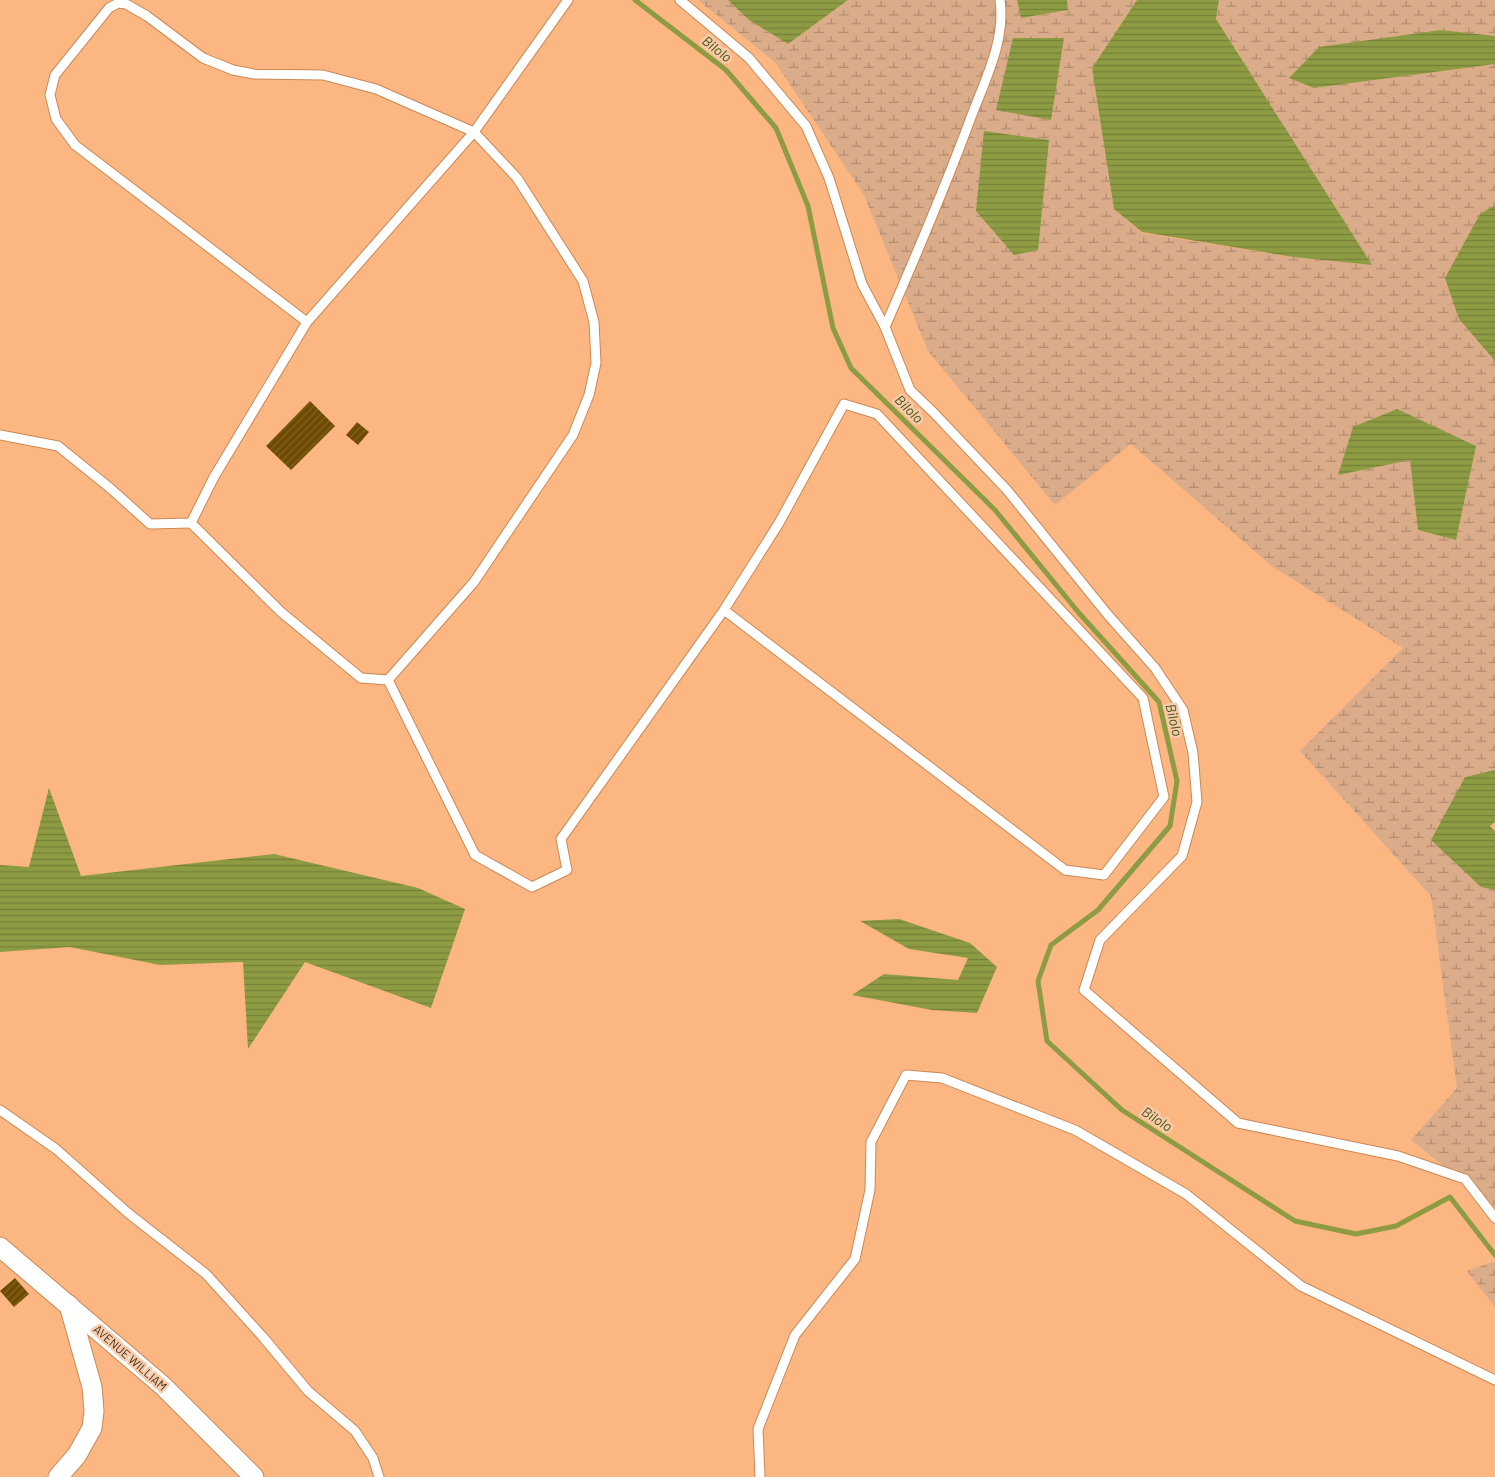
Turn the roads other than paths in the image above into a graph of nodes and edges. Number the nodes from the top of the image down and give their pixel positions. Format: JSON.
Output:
{"nodes":[{"id":1,"x":568,"y":0,"type":"edge"},
{"id":2,"x":680,"y":0,"type":"edge"},
{"id":3,"x":1000,"y":0,"type":"edge"},
{"id":4,"x":474,"y":132,"type":"junction"},
{"id":5,"x":307,"y":322,"type":"junction"},
{"id":6,"x":886,"y":327,"type":"junction"},
{"id":7,"x":0,"y":435,"type":"edge"},
{"id":8,"x":191,"y":523,"type":"junction"},
{"id":9,"x":724,"y":610,"type":"junction"},
{"id":10,"x":388,"y":680,"type":"junction"},
{"id":11,"x":0,"y":1110,"type":"edge"},
{"id":12,"x":1495,"y":1218,"type":"edge"},
{"id":13,"x":0,"y":1246,"type":"edge"},
{"id":14,"x":68,"y":1304,"type":"junction"},
{"id":15,"x":1495,"y":1380,"type":"edge"},
{"id":16,"x":58,"y":1477,"type":"edge"},
{"id":17,"x":254,"y":1477,"type":"edge"},
{"id":18,"x":380,"y":1477,"type":"edge"},
{"id":19,"x":760,"y":1477,"type":"edge"}],
"edges":[{"from":1,"to":4,"type":"lane"},
{"from":2,"to":6,"type":"lane"},
{"from":3,"to":6,"type":"lane"},
{"from":4,"to":5,"type":"lane"},
{"from":4,"to":5,"type":"lane"},
{"from":4,"to":10,"type":"lane"},
{"from":5,"to":8,"type":"lane"},
{"from":6,"to":12,"type":"lane"},
{"from":7,"to":8,"type":"lane"},
{"from":8,"to":10,"type":"lane"},
{"from":9,"to":9,"type":"lane"},
{"from":9,"to":10,"type":"lane"},
{"from":11,"to":18,"type":"lane"},
{"from":13,"to":14,"type":"street","name":"AVENUE WILLIAM"},
{"from":14,"to":16,"type":"street"},
{"from":14,"to":17,"type":"street","name":"AVENUE WILLIAM"},
{"from":15,"to":19,"type":"lane"}]}
